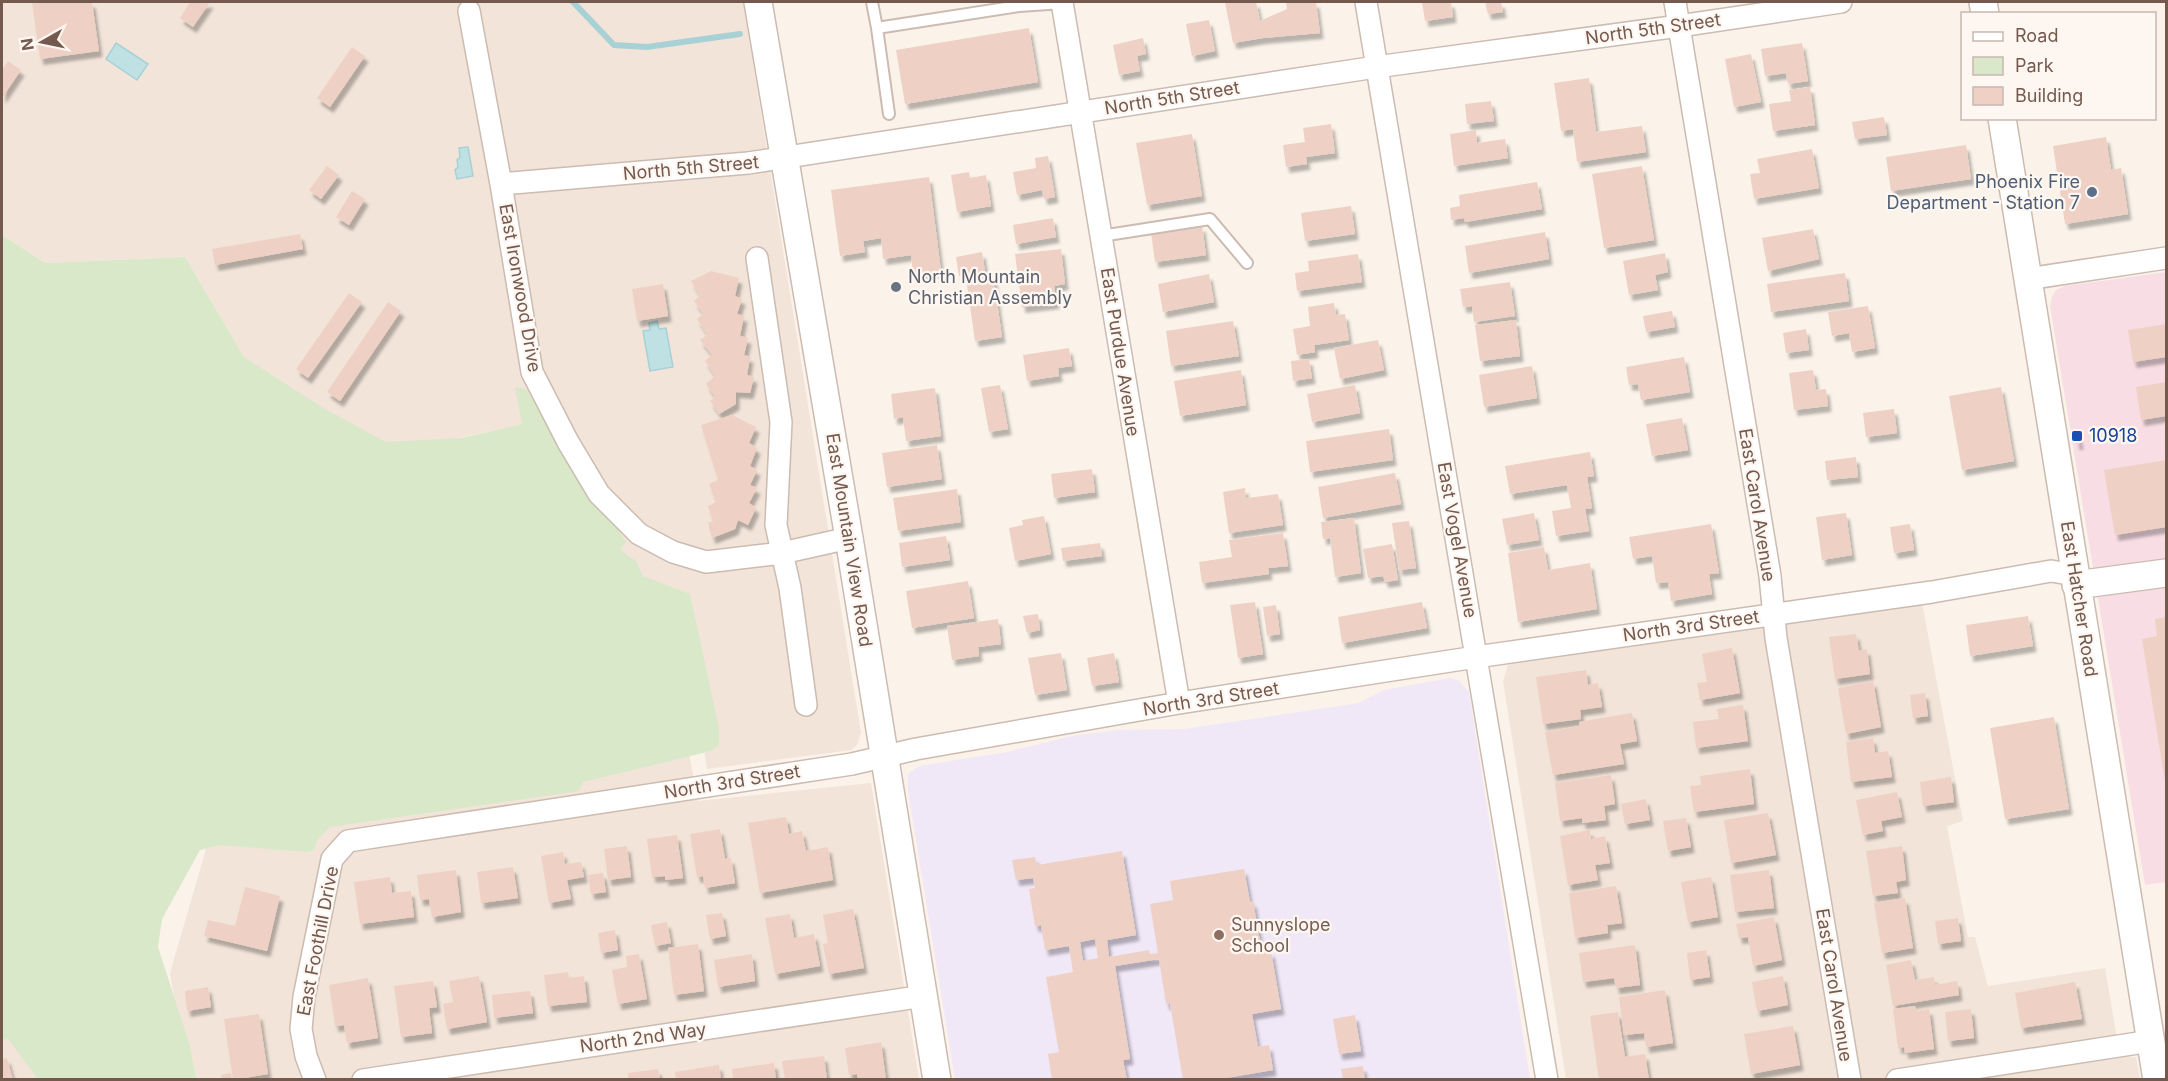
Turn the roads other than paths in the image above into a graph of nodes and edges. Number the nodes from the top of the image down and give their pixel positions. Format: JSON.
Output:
{"nodes":[{"id":1,"x":758,"y":2,"type":"edge"},
{"id":2,"x":872,"y":2,"type":"edge"},
{"id":3,"x":1062,"y":2,"type":"edge"},
{"id":4,"x":1366,"y":2,"type":"edge"},
{"id":5,"x":1675,"y":2,"type":"edge"},
{"id":6,"x":1841,"y":2,"type":"edge"},
{"id":7,"x":1020,"y":4,"type":"edge"},
{"id":8,"x":469,"y":10,"type":"dead end"},
{"id":9,"x":1679,"y":26,"type":"junction"},
{"id":10,"x":877,"y":28,"type":"junction"},
{"id":11,"x":1376,"y":67,"type":"junction"},
{"id":12,"x":1080,"y":113,"type":"junction"},
{"id":13,"x":889,"y":114,"type":"dead end"},
{"id":14,"x":2002,"y":120,"type":"edge"},
{"id":15,"x":784,"y":158,"type":"junction"},
{"id":16,"x":501,"y":184,"type":"junction"},
{"id":17,"x":1101,"y":237,"type":"junction"},
{"id":18,"x":757,"y":258,"type":"dead end"},
{"id":19,"x":2166,"y":258,"type":"edge"},
{"id":20,"x":1247,"y":263,"type":"dead end"},
{"id":21,"x":2027,"y":279,"type":"junction"},
{"id":22,"x":849,"y":538,"type":"junction"},
{"id":23,"x":782,"y":553,"type":"junction"},
{"id":24,"x":2166,"y":573,"type":"edge"},
{"id":25,"x":2076,"y":580,"type":"junction"},
{"id":26,"x":1774,"y":614,"type":"junction"},
{"id":27,"x":1476,"y":657,"type":"junction"},
{"id":28,"x":1179,"y":703,"type":"junction"},
{"id":29,"x":806,"y":705,"type":"dead end"},
{"id":30,"x":884,"y":756,"type":"junction"},
{"id":31,"x":348,"y":841,"type":"joint"},
{"id":32,"x":924,"y":996,"type":"junction"},
{"id":33,"x":2151,"y":1041,"type":"junction"},
{"id":34,"x":315,"y":1080,"type":"edge"},
{"id":35,"x":363,"y":1080,"type":"edge"},
{"id":36,"x":937,"y":1080,"type":"edge"},
{"id":37,"x":1547,"y":1080,"type":"edge"},
{"id":38,"x":1850,"y":1080,"type":"edge"},
{"id":39,"x":1897,"y":1080,"type":"edge"},
{"id":40,"x":2157,"y":1080,"type":"edge"}],
"edges":[{"from":1,"to":15,"type":"street","name":"East Mountain View Road"},
{"from":2,"to":10,"type":"lane"},
{"from":3,"to":7,"type":"lane"},
{"from":3,"to":12,"type":"street","name":"East Purdue Avenue"},
{"from":4,"to":11,"type":"street","name":"East Vogel Avenue"},
{"from":5,"to":9,"type":"street","name":"East Carol Avenue"},
{"from":6,"to":9,"type":"street","name":"North 5th Street"},
{"from":7,"to":10,"type":"lane"},
{"from":8,"to":16,"type":"street","name":"East Ironwood Drive"},
{"from":9,"to":11,"type":"street","name":"North 5th Street"},
{"from":9,"to":26,"type":"street","name":"East Carol Avenue"},
{"from":10,"to":13,"type":"lane"},
{"from":11,"to":12,"type":"street","name":"North 5th Street"},
{"from":11,"to":27,"type":"street","name":"East Vogel Avenue"},
{"from":12,"to":15,"type":"street","name":"North 5th Street"},
{"from":12,"to":17,"type":"street","name":"East Purdue Avenue"},
{"from":14,"to":21,"type":"street","name":"East Hatcher Road"},
{"from":15,"to":16,"type":"street","name":"North 5th Street"},
{"from":15,"to":22,"type":"street","name":"East Mountain View Road"},
{"from":16,"to":23,"type":"street","name":"East Ironwood Drive"},
{"from":17,"to":20,"type":"lane"},
{"from":17,"to":28,"type":"street","name":"East Purdue Avenue"},
{"from":18,"to":23,"type":"street"},
{"from":19,"to":21,"type":"street"},
{"from":21,"to":25,"type":"street","name":"East Hatcher Road"},
{"from":22,"to":23,"type":"street","name":"East Ironwood Drive"},
{"from":22,"to":30,"type":"street","name":"East Mountain View Road"},
{"from":23,"to":29,"type":"street"},
{"from":24,"to":25,"type":"street","name":"North 3rd Street"},
{"from":25,"to":26,"type":"street","name":"North 3rd Street"},
{"from":25,"to":33,"type":"street","name":"East Hatcher Road"},
{"from":26,"to":27,"type":"street","name":"North 3rd Street"},
{"from":26,"to":38,"type":"street","name":"East Carol Avenue"},
{"from":27,"to":28,"type":"street","name":"North 3rd Street"},
{"from":27,"to":37,"type":"street","name":"East Vogel Avenue"},
{"from":28,"to":30,"type":"street","name":"North 3rd Street"},
{"from":30,"to":31,"type":"street","name":"North 3rd Street"},
{"from":30,"to":32,"type":"street","name":"East Mountain View Road"},
{"from":31,"to":34,"type":"street","name":"East Foothill Drive"},
{"from":32,"to":35,"type":"street","name":"North 2nd Way"},
{"from":32,"to":36,"type":"street","name":"East Mountain View Road"},
{"from":33,"to":39,"type":"street"},
{"from":33,"to":40,"type":"street","name":"East Hatcher Road"}]}
